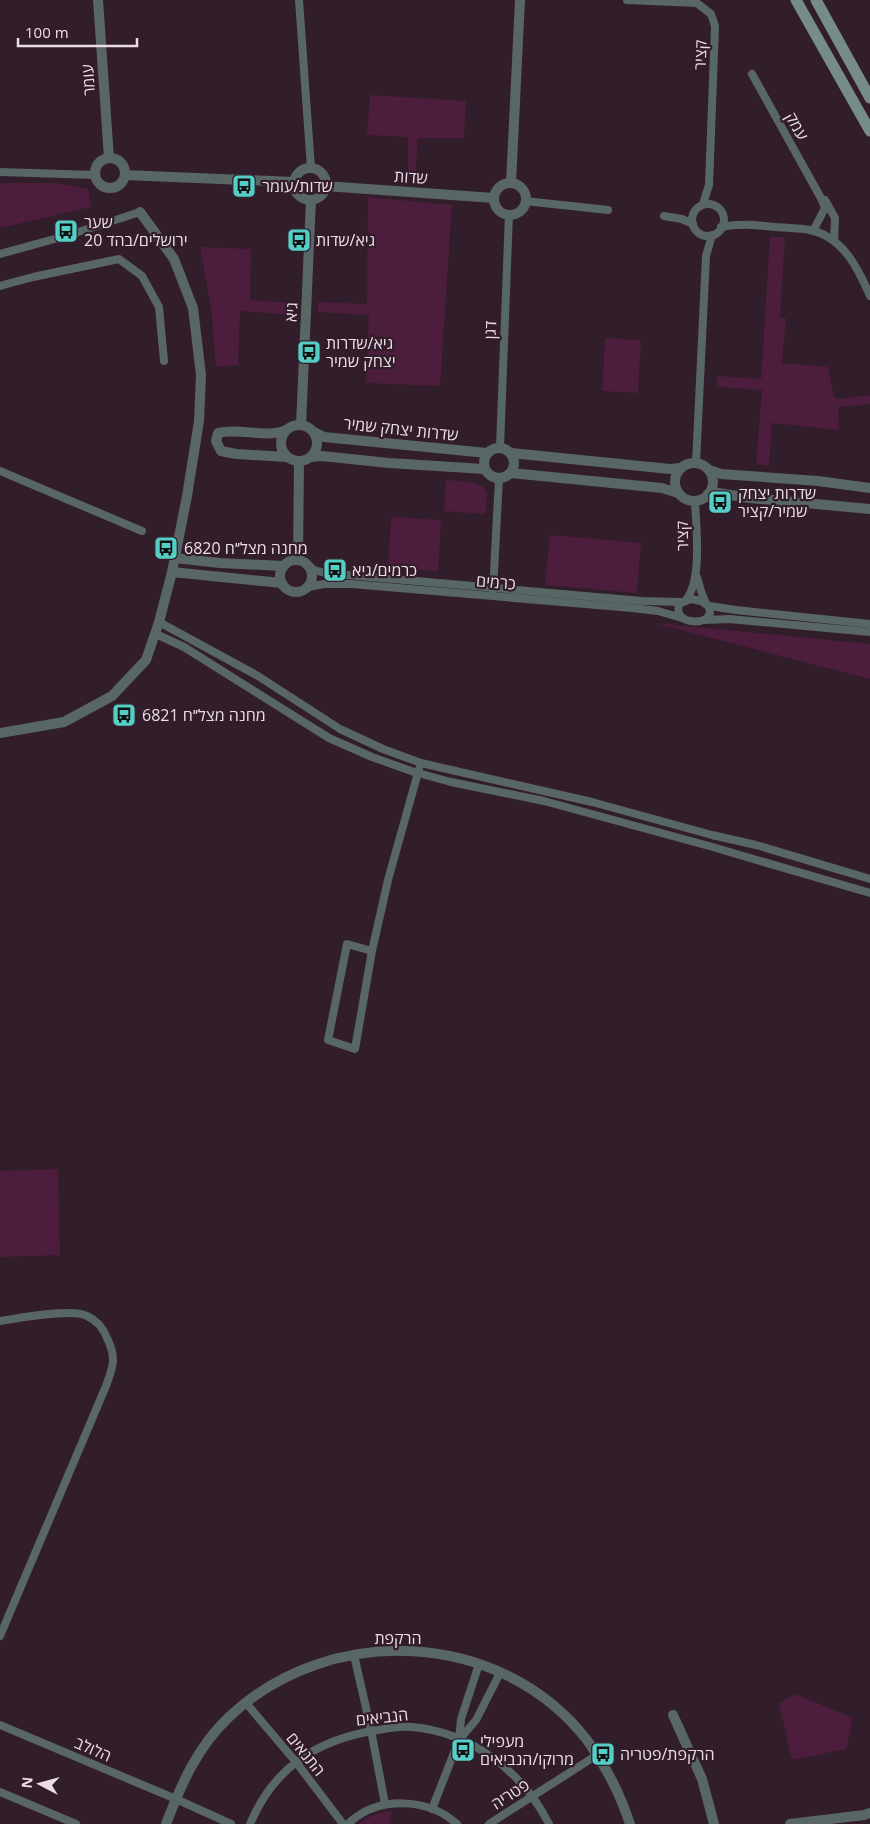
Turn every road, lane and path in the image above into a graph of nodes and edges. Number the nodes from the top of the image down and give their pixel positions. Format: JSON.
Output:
{"nodes":[{"id":1,"x":98,"y":0,"type":"edge"},
{"id":2,"x":299,"y":0,"type":"edge"},
{"id":3,"x":520,"y":0,"type":"edge"},
{"id":4,"x":627,"y":0,"type":"edge"},
{"id":5,"x":796,"y":0,"type":"edge"},
{"id":6,"x":816,"y":0,"type":"edge"},
{"id":7,"x":752,"y":74,"type":"dead end"},
{"id":8,"x":870,"y":98,"type":"edge"},
{"id":9,"x":870,"y":131,"type":"edge"},
{"id":10,"x":109,"y":158,"type":"junction"},
{"id":11,"x":312,"y":168,"type":"junction"},
{"id":12,"x":0,"y":172,"type":"edge"},
{"id":13,"x":95,"y":175,"type":"junction"},
{"id":14,"x":125,"y":175,"type":"junction"},
{"id":15,"x":294,"y":182,"type":"junction"},
{"id":16,"x":511,"y":183,"type":"junction"},
{"id":17,"x":708,"y":185,"type":"junction"},
{"id":18,"x":325,"y":186,"type":"junction"},
{"id":19,"x":817,"y":191,"type":"junction"},
{"id":20,"x":494,"y":198,"type":"junction"},
{"id":21,"x":311,"y":200,"type":"junction"},
{"id":22,"x":525,"y":201,"type":"junction"},
{"id":23,"x":703,"y":204,"type":"junction"},
{"id":24,"x":715,"y":206,"type":"junction"},
{"id":25,"x":608,"y":210,"type":"dead end"},
{"id":26,"x":140,"y":212,"type":"joint"},
{"id":27,"x":694,"y":212,"type":"junction"},
{"id":28,"x":510,"y":214,"type":"junction"},
{"id":29,"x":723,"y":215,"type":"junction"},
{"id":30,"x":664,"y":216,"type":"dead end"},
{"id":31,"x":674,"y":217,"type":"junction"},
{"id":32,"x":692,"y":224,"type":"junction"},
{"id":33,"x":747,"y":224,"type":"junction"},
{"id":34,"x":721,"y":227,"type":"junction"},
{"id":35,"x":813,"y":230,"type":"junction"},
{"id":36,"x":700,"y":233,"type":"junction"},
{"id":37,"x":712,"y":235,"type":"junction"},
{"id":38,"x":834,"y":241,"type":"junction"},
{"id":39,"x":0,"y":254,"type":"edge"},
{"id":40,"x":706,"y":256,"type":"junction"},
{"id":41,"x":0,"y":286,"type":"edge"},
{"id":42,"x":870,"y":296,"type":"edge"},
{"id":43,"x":164,"y":361,"type":"dead end"},
{"id":44,"x":301,"y":425,"type":"junction"},
{"id":45,"x":286,"y":430,"type":"junction"},
{"id":46,"x":314,"y":432,"type":"junction"},
{"id":47,"x":500,"y":447,"type":"junction"},
{"id":48,"x":487,"y":453,"type":"junction"},
{"id":49,"x":511,"y":453,"type":"junction"},
{"id":50,"x":288,"y":457,"type":"junction"},
{"id":51,"x":311,"y":457,"type":"junction"},
{"id":52,"x":299,"y":461,"type":"junction"},
{"id":53,"x":696,"y":463,"type":"junction"},
{"id":54,"x":484,"y":468,"type":"junction"},
{"id":55,"x":681,"y":468,"type":"junction"},
{"id":56,"x":709,"y":470,"type":"junction"},
{"id":57,"x":0,"y":471,"type":"edge"},
{"id":58,"x":511,"y":473,"type":"junction"},
{"id":59,"x":499,"y":478,"type":"junction"},
{"id":60,"x":870,"y":488,"type":"edge"},
{"id":61,"x":678,"y":492,"type":"junction"},
{"id":62,"x":708,"y":494,"type":"junction"},
{"id":63,"x":695,"y":501,"type":"junction"},
{"id":64,"x":870,"y":509,"type":"edge"},
{"id":65,"x":142,"y":531,"type":"dead end"},
{"id":66,"x":175,"y":558,"type":"junction"},
{"id":67,"x":298,"y":559,"type":"junction"},
{"id":68,"x":284,"y":566,"type":"junction"},
{"id":69,"x":310,"y":567,"type":"junction"},
{"id":70,"x":696,"y":570,"type":"junction"},
{"id":71,"x":172,"y":572,"type":"junction"},
{"id":72,"x":282,"y":583,"type":"junction"},
{"id":73,"x":308,"y":587,"type":"junction"},
{"id":74,"x":493,"y":592,"type":"junction"},
{"id":75,"x":684,"y":601,"type":"junction"},
{"id":76,"x":708,"y":605,"type":"junction"},
{"id":77,"x":682,"y":618,"type":"junction"},
{"id":78,"x":704,"y":620,"type":"junction"},
{"id":79,"x":159,"y":622,"type":"junction"},
{"id":80,"x":870,"y":624,"type":"edge"},
{"id":81,"x":870,"y":632,"type":"edge"},
{"id":82,"x":156,"y":634,"type":"junction"},
{"id":83,"x":0,"y":733,"type":"edge"},
{"id":84,"x":421,"y":763,"type":"junction"},
{"id":85,"x":418,"y":773,"type":"junction"},
{"id":86,"x":870,"y":879,"type":"edge"},
{"id":87,"x":870,"y":893,"type":"edge"},
{"id":88,"x":372,"y":952,"type":"junction"},
{"id":89,"x":0,"y":1320,"type":"edge"},
{"id":90,"x":0,"y":1636,"type":"edge"},
{"id":91,"x":354,"y":1655,"type":"junction"},
{"id":92,"x":478,"y":1664,"type":"junction"},
{"id":93,"x":500,"y":1673,"type":"junction"},
{"id":94,"x":246,"y":1703,"type":"junction"},
{"id":95,"x":673,"y":1715,"type":"dead end"},
{"id":96,"x":0,"y":1726,"type":"edge"},
{"id":97,"x":371,"y":1730,"type":"junction"},
{"id":98,"x":459,"y":1740,"type":"junction"},
{"id":99,"x":597,"y":1755,"type":"junction"},
{"id":100,"x":296,"y":1762,"type":"junction"},
{"id":101,"x":0,"y":1792,"type":"edge"},
{"id":102,"x":532,"y":1797,"type":"junction"},
{"id":103,"x":176,"y":1799,"type":"junction"},
{"id":104,"x":385,"y":1804,"type":"junction"},
{"id":105,"x":432,"y":1809,"type":"junction"},
{"id":106,"x":868,"y":1815,"type":"edge"},
{"id":107,"x":76,"y":1824,"type":"edge"},
{"id":108,"x":166,"y":1824,"type":"edge"},
{"id":109,"x":231,"y":1824,"type":"edge"},
{"id":110,"x":250,"y":1824,"type":"edge"},
{"id":111,"x":343,"y":1824,"type":"edge"},
{"id":112,"x":348,"y":1824,"type":"edge"},
{"id":113,"x":457,"y":1824,"type":"edge"},
{"id":114,"x":490,"y":1824,"type":"edge"},
{"id":115,"x":548,"y":1824,"type":"edge"},
{"id":116,"x":630,"y":1824,"type":"edge"},
{"id":117,"x":714,"y":1824,"type":"edge"},
{"id":118,"x":790,"y":1824,"type":"edge"}],
"edges":[{"from":1,"to":10,"type":"street","name":"עומר"},
{"from":2,"to":11,"type":"street"},
{"from":3,"to":16,"type":"street"},
{"from":4,"to":17,"type":"street","name":"קציר"},
{"from":5,"to":9,"type":"main road"},
{"from":6,"to":8,"type":"main road"},
{"from":7,"to":19,"type":"street","name":"עמק"},
{"from":10,"to":13,"type":"street"},
{"from":10,"to":14,"type":"street"},
{"from":11,"to":15,"type":"street"},
{"from":11,"to":18,"type":"street"},
{"from":12,"to":13,"type":"street"},
{"from":13,"to":14,"type":"street"},
{"from":14,"to":15,"type":"street"},
{"from":15,"to":21,"type":"street"},
{"from":16,"to":20,"type":"street"},
{"from":16,"to":22,"type":"street"},
{"from":17,"to":23,"type":"street","name":"קציר"},
{"from":17,"to":24,"type":"street","name":"קציר"},
{"from":18,"to":20,"type":"street","name":"שדות"},
{"from":18,"to":21,"type":"street"},
{"from":19,"to":35,"type":"street","name":"עמק"},
{"from":19,"to":38,"type":"street","name":"עמק"},
{"from":20,"to":28,"type":"street"},
{"from":21,"to":44,"type":"street","name":"גיא"},
{"from":22,"to":25,"type":"street"},
{"from":22,"to":28,"type":"street"},
{"from":23,"to":24,"type":"street"},
{"from":23,"to":27,"type":"street"},
{"from":24,"to":29,"type":"street"},
{"from":26,"to":39,"type":"street"},
{"from":26,"to":66,"type":"street"},
{"from":27,"to":31,"type":"street"},
{"from":27,"to":32,"type":"street"},
{"from":28,"to":47,"type":"street","name":"דגן"},
{"from":29,"to":33,"type":"street"},
{"from":29,"to":34,"type":"street"},
{"from":30,"to":31,"type":"street"},
{"from":31,"to":32,"type":"street"},
{"from":32,"to":36,"type":"street"},
{"from":33,"to":34,"type":"street"},
{"from":33,"to":35,"type":"street"},
{"from":34,"to":37,"type":"street"},
{"from":35,"to":38,"type":"street"},
{"from":36,"to":37,"type":"street"},
{"from":36,"to":40,"type":"street"},
{"from":37,"to":40,"type":"street"},
{"from":38,"to":42,"type":"street"},
{"from":40,"to":53,"type":"street"},
{"from":41,"to":43,"type":"street"},
{"from":44,"to":45,"type":"street"},
{"from":44,"to":46,"type":"street"},
{"from":45,"to":50,"type":"street"},
{"from":45,"to":50,"type":"street"},
{"from":46,"to":48,"type":"street","name":"שדרות יצחק שמיר"},
{"from":46,"to":51,"type":"street"},
{"from":47,"to":48,"type":"street"},
{"from":47,"to":49,"type":"street"},
{"from":48,"to":54,"type":"street"},
{"from":49,"to":55,"type":"street"},
{"from":49,"to":58,"type":"street"},
{"from":50,"to":52,"type":"street"},
{"from":51,"to":52,"type":"street"},
{"from":51,"to":54,"type":"street","name":"שדרות יצחק שמיר"},
{"from":52,"to":67,"type":"street"},
{"from":53,"to":55,"type":"street"},
{"from":53,"to":56,"type":"street"},
{"from":54,"to":59,"type":"street"},
{"from":55,"to":61,"type":"street"},
{"from":56,"to":60,"type":"street"},
{"from":56,"to":62,"type":"street"},
{"from":57,"to":65,"type":"street"},
{"from":58,"to":59,"type":"street"},
{"from":58,"to":61,"type":"street"},
{"from":59,"to":74,"type":"street"},
{"from":61,"to":63,"type":"street"},
{"from":62,"to":63,"type":"street"},
{"from":62,"to":64,"type":"street"},
{"from":63,"to":70,"type":"street","name":"קציר"},
{"from":66,"to":68,"type":"street"},
{"from":66,"to":71,"type":"street"},
{"from":67,"to":68,"type":"street"},
{"from":67,"to":69,"type":"street"},
{"from":68,"to":72,"type":"street"},
{"from":69,"to":73,"type":"street"},
{"from":69,"to":74,"type":"street","name":"כרמים"},
{"from":70,"to":75,"type":"street","name":"קציר"},
{"from":70,"to":76,"type":"street","name":"קציר"},
{"from":71,"to":72,"type":"street"},
{"from":71,"to":79,"type":"street"},
{"from":72,"to":73,"type":"street"},
{"from":73,"to":74,"type":"street","name":"כרמים"},
{"from":74,"to":75,"type":"street","name":"כרמים"},
{"from":74,"to":77,"type":"street","name":"כרמים"},
{"from":75,"to":76,"type":"street"},
{"from":75,"to":77,"type":"street"},
{"from":76,"to":78,"type":"street"},
{"from":76,"to":80,"type":"street"},
{"from":77,"to":78,"type":"street"},
{"from":78,"to":81,"type":"street"},
{"from":79,"to":82,"type":"street"},
{"from":79,"to":84,"type":"street"},
{"from":82,"to":83,"type":"street"},
{"from":82,"to":85,"type":"street"},
{"from":84,"to":85,"type":"street"},
{"from":84,"to":86,"type":"street"},
{"from":85,"to":87,"type":"street"},
{"from":85,"to":88,"type":"street"},
{"from":88,"to":88,"type":"street"},
{"from":89,"to":90,"type":"street"},
{"from":91,"to":92,"type":"street","name":"הרקפת"},
{"from":91,"to":94,"type":"street","name":"הרקפת"},
{"from":91,"to":97,"type":"street"},
{"from":92,"to":93,"type":"street","name":"הרקפת"},
{"from":92,"to":98,"type":"street"},
{"from":93,"to":98,"type":"street"},
{"from":93,"to":99,"type":"street","name":"הרקפת"},
{"from":94,"to":100,"type":"street","name":"התנאים"},
{"from":94,"to":103,"type":"street","name":"הרקפת"},
{"from":95,"to":117,"type":"street"},
{"from":96,"to":103,"type":"street","name":"הלולב"},
{"from":97,"to":98,"type":"street","name":"הנביאים"},
{"from":97,"to":100,"type":"street","name":"הנביאים"},
{"from":97,"to":104,"type":"street"},
{"from":98,"to":102,"type":"street","name":"הנביאים"},
{"from":98,"to":105,"type":"street"},
{"from":99,"to":102,"type":"street","name":"פטריה"},
{"from":99,"to":116,"type":"street","name":"הרקפת"},
{"from":100,"to":110,"type":"street","name":"הנביאים"},
{"from":100,"to":111,"type":"street","name":"התנאים"},
{"from":101,"to":107,"type":"street"},
{"from":102,"to":114,"type":"street","name":"פטריה"},
{"from":102,"to":115,"type":"street","name":"הנביאים"},
{"from":103,"to":108,"type":"street","name":"הרקפת"},
{"from":103,"to":109,"type":"street","name":"הלולב"},
{"from":104,"to":105,"type":"street"},
{"from":104,"to":112,"type":"street"},
{"from":105,"to":113,"type":"street"},
{"from":106,"to":118,"type":"street"}]}
